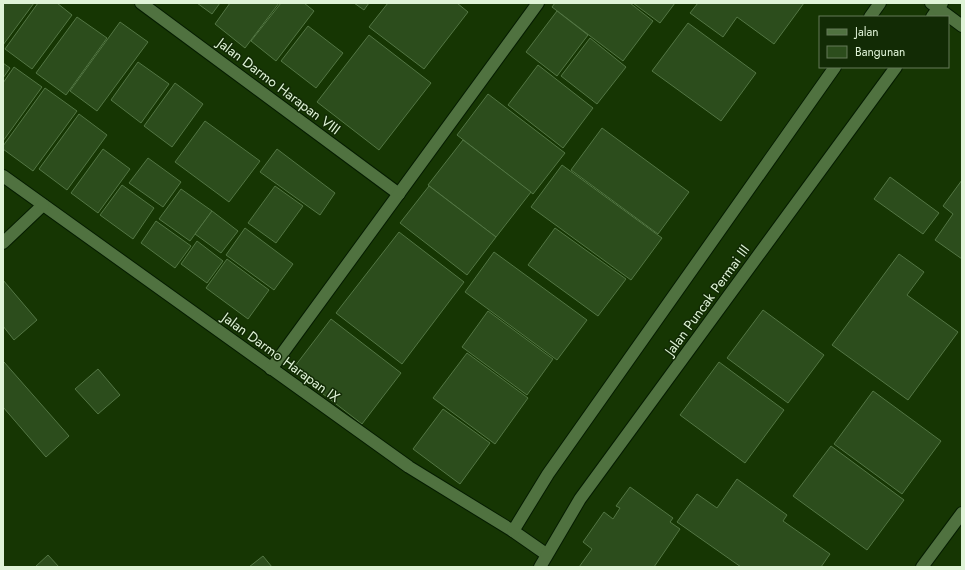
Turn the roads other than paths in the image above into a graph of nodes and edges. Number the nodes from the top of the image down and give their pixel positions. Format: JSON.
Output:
{"nodes":[{"id":1,"x":141,"y":3,"type":"edge"},
{"id":2,"x":538,"y":3,"type":"edge"},
{"id":3,"x":880,"y":3,"type":"edge"},
{"id":4,"x":936,"y":8,"type":"edge"},
{"id":5,"x":871,"y":16,"type":"edge"},
{"id":6,"x":948,"y":16,"type":"edge"},
{"id":7,"x":949,"y":17,"type":"edge"},
{"id":8,"x":962,"y":26,"type":"edge"},
{"id":9,"x":834,"y":68,"type":"edge"},
{"id":10,"x":895,"y":68,"type":"edge"},
{"id":11,"x":3,"y":176,"type":"edge"},
{"id":12,"x":399,"y":194,"type":"junction"},
{"id":13,"x":43,"y":205,"type":"junction"},
{"id":14,"x":3,"y":243,"type":"edge"},
{"id":15,"x":271,"y":369,"type":"junction"},
{"id":16,"x":962,"y":513,"type":"edge"},
{"id":17,"x":513,"y":531,"type":"junction"},
{"id":18,"x":546,"y":554,"type":"junction"},
{"id":19,"x":540,"y":567,"type":"edge"},
{"id":20,"x":922,"y":567,"type":"edge"}],
"edges":[{"from":1,"to":12,"type":"street","name":"Jalan Darmo Harapan VIII"},
{"from":2,"to":12,"type":"street"},
{"from":3,"to":5,"type":"street"},
{"from":4,"to":6,"type":"street"},
{"from":7,"to":8,"type":"street"},
{"from":9,"to":17,"type":"street","name":"Jalan Puncak Permai III"},
{"from":10,"to":18,"type":"street","name":"Jalan Puncak Permai III"},
{"from":11,"to":13,"type":"street","name":"Jalan Darmo Harapan IX"},
{"from":12,"to":15,"type":"street"},
{"from":13,"to":14,"type":"street"},
{"from":13,"to":15,"type":"street","name":"Jalan Darmo Harapan IX"},
{"from":15,"to":17,"type":"street","name":"Jalan Darmo Harapan IX"},
{"from":16,"to":20,"type":"street"},
{"from":17,"to":18,"type":"street","name":"Jalan Darmo Harapan IX"},
{"from":18,"to":19,"type":"street","name":"Jalan Puncak Permai III"}]}
